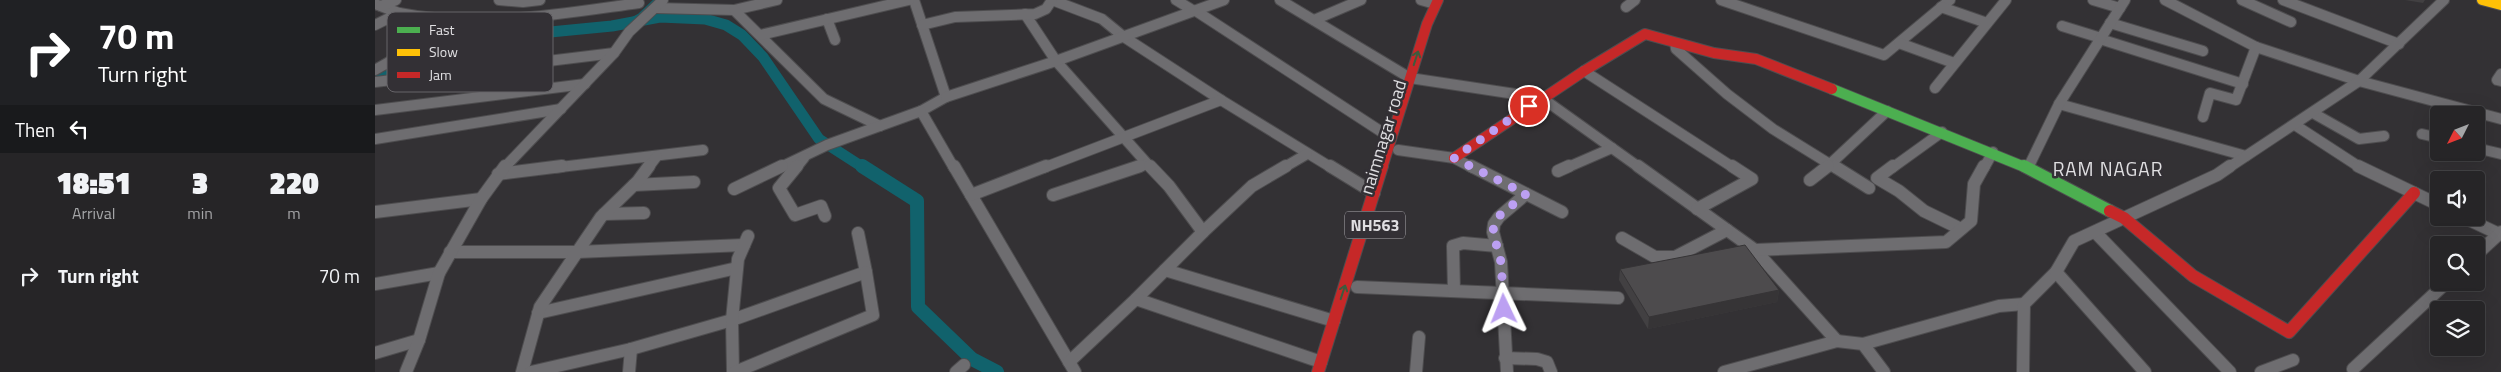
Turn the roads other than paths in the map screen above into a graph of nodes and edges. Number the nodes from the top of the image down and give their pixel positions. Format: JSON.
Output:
{"nodes":[{"id":1,"x":396,"y":0,"type":"edge"},
{"id":2,"x":499,"y":0,"type":"edge"},
{"id":3,"x":540,"y":0,"type":"edge"},
{"id":4,"x":663,"y":0,"type":"edge"},
{"id":5,"x":777,"y":0,"type":"edge"},
{"id":6,"x":909,"y":0,"type":"edge"},
{"id":7,"x":914,"y":0,"type":"edge"},
{"id":8,"x":1052,"y":0,"type":"edge"},
{"id":9,"x":1176,"y":0,"type":"edge"},
{"id":10,"x":1224,"y":0,"type":"edge"},
{"id":11,"x":1280,"y":0,"type":"edge"},
{"id":12,"x":1361,"y":0,"type":"edge"},
{"id":13,"x":1421,"y":0,"type":"edge"},
{"id":14,"x":1450,"y":0,"type":"edge"},
{"id":15,"x":1635,"y":0,"type":"edge"},
{"id":16,"x":1721,"y":0,"type":"edge"},
{"id":17,"x":1950,"y":0,"type":"edge"},
{"id":18,"x":2006,"y":0,"type":"edge"},
{"id":19,"x":2093,"y":0,"type":"edge"},
{"id":20,"x":2165,"y":0,"type":"edge"},
{"id":21,"x":2243,"y":0,"type":"edge"},
{"id":22,"x":2283,"y":0,"type":"edge"},
{"id":23,"x":2444,"y":0,"type":"edge"},
{"id":24,"x":2482,"y":0,"type":"edge"},
{"id":25,"x":1437,"y":2,"type":"edge"},
{"id":26,"x":639,"y":3,"type":"dead end"},
{"id":27,"x":2123,"y":4,"type":"edge"},
{"id":28,"x":378,"y":5,"type":"edge"},
{"id":29,"x":2501,"y":5,"type":"edge"},
{"id":30,"x":1626,"y":7,"type":"dead end"},
{"id":31,"x":1941,"y":7,"type":"junction"},
{"id":32,"x":653,"y":10,"type":"junction"},
{"id":33,"x":734,"y":10,"type":"junction"},
{"id":34,"x":1195,"y":11,"type":"junction"},
{"id":35,"x":396,"y":12,"type":"edge"},
{"id":36,"x":553,"y":13,"type":"edge"},
{"id":37,"x":1025,"y":14,"type":"junction"},
{"id":38,"x":387,"y":19,"type":"edge"},
{"id":39,"x":827,"y":19,"type":"junction"},
{"id":40,"x":1314,"y":20,"type":"junction"},
{"id":41,"x":2291,"y":22,"type":"dead end"},
{"id":42,"x":1987,"y":23,"type":"junction"},
{"id":43,"x":2111,"y":23,"type":"junction"},
{"id":44,"x":375,"y":25,"type":"edge"},
{"id":45,"x":922,"y":25,"type":"junction"},
{"id":46,"x":2062,"y":26,"type":"dead end"},
{"id":47,"x":761,"y":35,"type":"junction"},
{"id":48,"x":1124,"y":37,"type":"junction"},
{"id":49,"x":2100,"y":39,"type":"junction"},
{"id":50,"x":835,"y":40,"type":"dead end"},
{"id":51,"x":1675,"y":43,"type":"junction"},
{"id":52,"x":1899,"y":43,"type":"junction"},
{"id":53,"x":2399,"y":44,"type":"junction"},
{"id":54,"x":2256,"y":47,"type":"junction"},
{"id":55,"x":2203,"y":51,"type":"dead end"},
{"id":56,"x":614,"y":53,"type":"junction"},
{"id":57,"x":553,"y":60,"type":"edge"},
{"id":58,"x":1057,"y":61,"type":"junction"},
{"id":59,"x":1954,"y":63,"type":"junction"},
{"id":60,"x":387,"y":64,"type":"edge"},
{"id":61,"x":375,"y":70,"type":"edge"},
{"id":62,"x":1584,"y":70,"type":"junction"},
{"id":63,"x":2501,"y":74,"type":"edge"},
{"id":64,"x":1415,"y":78,"type":"junction"},
{"id":65,"x":2359,"y":81,"type":"junction"},
{"id":66,"x":2501,"y":81,"type":"edge"},
{"id":67,"x":585,"y":84,"type":"junction"},
{"id":68,"x":2243,"y":84,"type":"junction"},
{"id":69,"x":553,"y":88,"type":"edge"},
{"id":70,"x":1935,"y":88,"type":"dead end"},
{"id":71,"x":520,"y":92,"type":"edge"},
{"id":72,"x":946,"y":97,"type":"junction"},
{"id":73,"x":1542,"y":98,"type":"junction"},
{"id":74,"x":1221,"y":100,"type":"junction"},
{"id":75,"x":2059,"y":104,"type":"junction"},
{"id":76,"x":561,"y":109,"type":"junction"},
{"id":77,"x":375,"y":110,"type":"edge"},
{"id":78,"x":921,"y":111,"type":"junction"},
{"id":79,"x":1887,"y":111,"type":"junction"},
{"id":80,"x":2313,"y":113,"type":"junction"},
{"id":81,"x":2203,"y":117,"type":"dead end"},
{"id":82,"x":2501,"y":118,"type":"edge"},
{"id":83,"x":2295,"y":125,"type":"junction"},
{"id":84,"x":880,"y":126,"type":"junction"},
{"id":85,"x":1942,"y":132,"type":"junction"},
{"id":86,"x":2422,"y":134,"type":"dead end"},
{"id":87,"x":2384,"y":136,"type":"dead end"},
{"id":88,"x":2430,"y":136,"type":"edge"},
{"id":89,"x":847,"y":137,"type":"joint"},
{"id":90,"x":1123,"y":138,"type":"junction"},
{"id":91,"x":1391,"y":138,"type":"junction"},
{"id":92,"x":375,"y":139,"type":"edge"},
{"id":93,"x":1612,"y":148,"type":"junction"},
{"id":94,"x":703,"y":150,"type":"dead end"},
{"id":95,"x":1398,"y":150,"type":"junction"},
{"id":96,"x":2485,"y":150,"type":"edge"},
{"id":97,"x":1993,"y":152,"type":"junction"},
{"id":98,"x":807,"y":154,"type":"junction"},
{"id":99,"x":1307,"y":154,"type":"junction"},
{"id":100,"x":2501,"y":154,"type":"edge"},
{"id":101,"x":657,"y":156,"type":"junction"},
{"id":102,"x":2246,"y":156,"type":"junction"},
{"id":103,"x":1454,"y":158,"type":"junction"},
{"id":104,"x":1147,"y":164,"type":"junction"},
{"id":105,"x":1832,"y":164,"type":"junction"},
{"id":106,"x":2028,"y":168,"type":"junction"},
{"id":107,"x":1557,"y":170,"type":"dead end"},
{"id":108,"x":498,"y":174,"type":"junction"},
{"id":109,"x":1810,"y":180,"type":"dead end"},
{"id":110,"x":694,"y":182,"type":"dead end"},
{"id":111,"x":634,"y":185,"type":"junction"},
{"id":112,"x":1869,"y":188,"type":"dead end"},
{"id":113,"x":734,"y":189,"type":"dead end"},
{"id":114,"x":1374,"y":193,"type":"junction"},
{"id":115,"x":2414,"y":193,"type":"junction"},
{"id":116,"x":1526,"y":194,"type":"junction"},
{"id":117,"x":971,"y":195,"type":"junction"},
{"id":118,"x":1053,"y":195,"type":"dead end"},
{"id":119,"x":481,"y":199,"type":"junction"},
{"id":120,"x":2430,"y":201,"type":"edge"},
{"id":121,"x":1697,"y":209,"type":"junction"},
{"id":122,"x":375,"y":212,"type":"edge"},
{"id":123,"x":1562,"y":212,"type":"dead end"},
{"id":124,"x":644,"y":213,"type":"dead end"},
{"id":125,"x":604,"y":214,"type":"junction"},
{"id":126,"x":825,"y":216,"type":"dead end"},
{"id":127,"x":2124,"y":218,"type":"junction"},
{"id":128,"x":2484,"y":226,"type":"edge"},
{"id":129,"x":1961,"y":229,"type":"junction"},
{"id":130,"x":1727,"y":230,"type":"junction"},
{"id":131,"x":1203,"y":232,"type":"junction"},
{"id":132,"x":2095,"y":232,"type":"junction"},
{"id":133,"x":858,"y":233,"type":"dead end"},
{"id":134,"x":2500,"y":233,"type":"edge"},
{"id":135,"x":1622,"y":238,"type":"dead end"},
{"id":136,"x":1497,"y":246,"type":"junction"},
{"id":137,"x":2485,"y":247,"type":"edge"},
{"id":138,"x":1755,"y":250,"type":"junction"},
{"id":139,"x":451,"y":252,"type":"junction"},
{"id":140,"x":577,"y":252,"type":"junction"},
{"id":141,"x":737,"y":268,"type":"junction"},
{"id":142,"x":1165,"y":270,"type":"junction"},
{"id":143,"x":866,"y":272,"type":"junction"},
{"id":144,"x":2056,"y":272,"type":"junction"},
{"id":145,"x":439,"y":273,"type":"junction"},
{"id":146,"x":375,"y":284,"type":"edge"},
{"id":147,"x":1357,"y":287,"type":"junction"},
{"id":148,"x":1454,"y":291,"type":"junction"},
{"id":149,"x":2437,"y":291,"type":"edge"},
{"id":150,"x":1504,"y":293,"type":"junction"},
{"id":151,"x":1137,"y":298,"type":"junction"},
{"id":152,"x":1618,"y":298,"type":"dead end"},
{"id":153,"x":2024,"y":304,"type":"junction"},
{"id":154,"x":538,"y":313,"type":"junction"},
{"id":155,"x":732,"y":320,"type":"junction"},
{"id":156,"x":1334,"y":321,"type":"junction"},
{"id":157,"x":1419,"y":337,"type":"dead end"},
{"id":158,"x":419,"y":340,"type":"junction"},
{"id":159,"x":1837,"y":341,"type":"junction"},
{"id":160,"x":1863,"y":344,"type":"junction"},
{"id":161,"x":631,"y":348,"type":"junction"},
{"id":162,"x":375,"y":353,"type":"edge"},
{"id":163,"x":1505,"y":358,"type":"junction"},
{"id":164,"x":2293,"y":360,"type":"dead end"},
{"id":165,"x":1072,"y":367,"type":"edge"},
{"id":166,"x":1323,"y":369,"type":"edge"},
{"id":167,"x":2353,"y":369,"type":"dead end"},
{"id":168,"x":406,"y":372,"type":"edge"},
{"id":169,"x":522,"y":372,"type":"edge"},
{"id":170,"x":531,"y":372,"type":"edge"},
{"id":171,"x":629,"y":372,"type":"edge"},
{"id":172,"x":734,"y":372,"type":"edge"},
{"id":173,"x":1416,"y":372,"type":"edge"},
{"id":174,"x":1507,"y":372,"type":"edge"},
{"id":175,"x":1551,"y":372,"type":"edge"},
{"id":176,"x":1724,"y":372,"type":"edge"},
{"id":177,"x":1883,"y":372,"type":"edge"},
{"id":178,"x":2023,"y":372,"type":"edge"},
{"id":179,"x":2145,"y":372,"type":"edge"},
{"id":180,"x":2230,"y":372,"type":"edge"},
{"id":181,"x":2261,"y":372,"type":"edge"}],
"edges":[{"from":1,"to":28,"type":"street"},
{"from":2,"to":3,"type":"street"},
{"from":4,"to":32,"type":"street"},
{"from":5,"to":33,"type":"street"},
{"from":6,"to":39,"type":"street"},
{"from":7,"to":45,"type":"street"},
{"from":8,"to":37,"type":"street"},
{"from":8,"to":48,"type":"street"},
{"from":9,"to":34,"type":"street"},
{"from":10,"to":34,"type":"street"},
{"from":11,"to":40,"type":"street"},
{"from":12,"to":40,"type":"street"},
{"from":13,"to":25,"type":"street"},
{"from":14,"to":64,"type":"main road","name":"naimnagar road","number":"NH563"},
{"from":15,"to":30,"type":"street"},
{"from":16,"to":52,"type":"street"},
{"from":17,"to":31,"type":"street"},
{"from":18,"to":42,"type":"street"},
{"from":19,"to":27,"type":"street"},
{"from":20,"to":54,"type":"street"},
{"from":21,"to":41,"type":"street"},
{"from":22,"to":53,"type":"street"},
{"from":23,"to":53,"type":"street"},
{"from":24,"to":29,"type":"main road"},
{"from":64,"to":25,"type":"main road","number":"NH563","one_way":true},
{"from":26,"to":36,"type":"street"},
{"from":27,"to":43,"type":"street"},
{"from":28,"to":35,"type":"street"},
{"from":31,"to":42,"type":"street"},
{"from":31,"to":52,"type":"street"},
{"from":32,"to":33,"type":"street"},
{"from":32,"to":56,"type":"street"},
{"from":33,"to":47,"type":"street"},
{"from":34,"to":48,"type":"street"},
{"from":34,"to":91,"type":"street"},
{"from":37,"to":45,"type":"street"},
{"from":37,"to":58,"type":"street"},
{"from":38,"to":44,"type":"street"},
{"from":39,"to":47,"type":"street"},
{"from":39,"to":50,"type":"street"},
{"from":40,"to":64,"type":"street"},
{"from":42,"to":59,"type":"street"},
{"from":43,"to":49,"type":"street"},
{"from":43,"to":55,"type":"street"},
{"from":45,"to":72,"type":"street"},
{"from":46,"to":49,"type":"street"},
{"from":47,"to":84,"type":"street"},
{"from":48,"to":58,"type":"street"},
{"from":48,"to":74,"type":"street"},
{"from":49,"to":68,"type":"street"},
{"from":49,"to":75,"type":"street"},
{"from":51,"to":62,"type":"main road"},
{"from":51,"to":79,"type":"main road"},
{"from":51,"to":105,"type":"street"},
{"from":52,"to":59,"type":"street"},
{"from":53,"to":65,"type":"street"},
{"from":54,"to":65,"type":"street"},
{"from":54,"to":68,"type":"street"},
{"from":56,"to":57,"type":"street"},
{"from":56,"to":67,"type":"street"},
{"from":58,"to":72,"type":"street"},
{"from":58,"to":90,"type":"street"},
{"from":59,"to":70,"type":"street"},
{"from":60,"to":61,"type":"street"},
{"from":62,"to":73,"type":"main road"},
{"from":62,"to":121,"type":"street"},
{"from":63,"to":66,"type":"street"},
{"from":64,"to":73,"type":"street"},
{"from":64,"to":91,"type":"main road","number":"NH563"},
{"from":64,"to":95,"type":"main road","name":"naimnagar road","number":"NH563"},
{"from":65,"to":80,"type":"street"},
{"from":65,"to":82,"type":"street"},
{"from":67,"to":69,"type":"street"},
{"from":67,"to":76,"type":"street"},
{"from":68,"to":81,"type":"street"},
{"from":71,"to":77,"type":"street"},
{"from":72,"to":78,"type":"street"},
{"from":73,"to":93,"type":"street"},
{"from":73,"to":103,"type":"main road"},
{"from":74,"to":90,"type":"street"},
{"from":74,"to":99,"type":"street"},
{"from":75,"to":102,"type":"street"},
{"from":75,"to":106,"type":"street"},
{"from":76,"to":92,"type":"street"},
{"from":76,"to":108,"type":"street"},
{"from":78,"to":84,"type":"street"},
{"from":78,"to":117,"type":"street"},
{"from":79,"to":85,"type":"main road"},
{"from":79,"to":105,"type":"street"},
{"from":80,"to":83,"type":"street"},
{"from":80,"to":87,"type":"street"},
{"from":83,"to":102,"type":"street"},
{"from":83,"to":115,"type":"street"},
{"from":84,"to":89,"type":"street"},
{"from":85,"to":97,"type":"main road"},
{"from":85,"to":129,"type":"street"},
{"from":86,"to":88,"type":"street"},
{"from":89,"to":98,"type":"street"},
{"from":90,"to":104,"type":"street"},
{"from":90,"to":117,"type":"street"},
{"from":91,"to":114,"type":"main road","number":"NH563"},
{"from":93,"to":107,"type":"street"},
{"from":93,"to":121,"type":"street"},
{"from":94,"to":101,"type":"street"},
{"from":95,"to":103,"type":"street"},
{"from":95,"to":147,"type":"main road","name":"naimnagar road","number":"NH563"},
{"from":96,"to":100,"type":"street"},
{"from":97,"to":106,"type":"main road"},
{"from":97,"to":129,"type":"street"},
{"from":98,"to":113,"type":"street"},
{"from":98,"to":126,"type":"street"},
{"from":99,"to":114,"type":"street"},
{"from":99,"to":131,"type":"street"},
{"from":101,"to":108,"type":"street"},
{"from":101,"to":111,"type":"street"},
{"from":102,"to":127,"type":"street"},
{"from":103,"to":116,"type":"street"},
{"from":104,"to":118,"type":"street"},
{"from":104,"to":131,"type":"street"},
{"from":105,"to":109,"type":"street"},
{"from":105,"to":112,"type":"street"},
{"from":106,"to":127,"type":"main road"},
{"from":108,"to":119,"type":"street"},
{"from":110,"to":111,"type":"street"},
{"from":111,"to":125,"type":"street"},
{"from":156,"to":114,"type":"main road","number":"NH563","one_way":true},
{"from":115,"to":120,"type":"street"},
{"from":115,"to":127,"type":"main road"},
{"from":116,"to":123,"type":"street"},
{"from":116,"to":136,"type":"street"},
{"from":117,"to":165,"type":"street"},
{"from":119,"to":122,"type":"street"},
{"from":119,"to":139,"type":"street"},
{"from":121,"to":130,"type":"street"},
{"from":124,"to":125,"type":"street"},
{"from":125,"to":140,"type":"street"},
{"from":127,"to":132,"type":"street"},
{"from":128,"to":134,"type":"street"},
{"from":129,"to":138,"type":"street"},
{"from":130,"to":135,"type":"street"},
{"from":130,"to":138,"type":"street"},
{"from":131,"to":142,"type":"street"},
{"from":132,"to":144,"type":"street"},
{"from":132,"to":180,"type":"street"},
{"from":133,"to":143,"type":"street"},
{"from":134,"to":137,"type":"street"},
{"from":136,"to":148,"type":"street"},
{"from":136,"to":150,"type":"street"},
{"from":138,"to":159,"type":"street"},
{"from":139,"to":140,"type":"street"},
{"from":139,"to":145,"type":"street"},
{"from":140,"to":141,"type":"street"},
{"from":140,"to":154,"type":"street"},
{"from":141,"to":154,"type":"street"},
{"from":141,"to":155,"type":"street"},
{"from":142,"to":151,"type":"street"},
{"from":142,"to":156,"type":"street"},
{"from":143,"to":155,"type":"street"},
{"from":143,"to":172,"type":"street"},
{"from":144,"to":153,"type":"street"},
{"from":144,"to":179,"type":"street"},
{"from":145,"to":146,"type":"street"},
{"from":145,"to":158,"type":"street"},
{"from":147,"to":148,"type":"street"},
{"from":147,"to":166,"type":"main road","name":"naimnagar road","number":"NH563"},
{"from":148,"to":150,"type":"street"},
{"from":149,"to":167,"type":"street"},
{"from":150,"to":152,"type":"street"},
{"from":150,"to":163,"type":"street"},
{"from":151,"to":165,"type":"street"},
{"from":151,"to":166,"type":"street"},
{"from":153,"to":160,"type":"street"},
{"from":153,"to":178,"type":"street"},
{"from":154,"to":169,"type":"street"},
{"from":155,"to":161,"type":"street"},
{"from":155,"to":172,"type":"street"},
{"from":156,"to":166,"type":"main road","number":"NH563"},
{"from":157,"to":173,"type":"street"},
{"from":158,"to":162,"type":"street"},
{"from":158,"to":168,"type":"street"},
{"from":159,"to":160,"type":"street"},
{"from":159,"to":176,"type":"street"},
{"from":160,"to":177,"type":"street"},
{"from":161,"to":170,"type":"street"},
{"from":161,"to":171,"type":"street"},
{"from":163,"to":174,"type":"street"},
{"from":163,"to":175,"type":"street"},
{"from":164,"to":181,"type":"street"}]}
